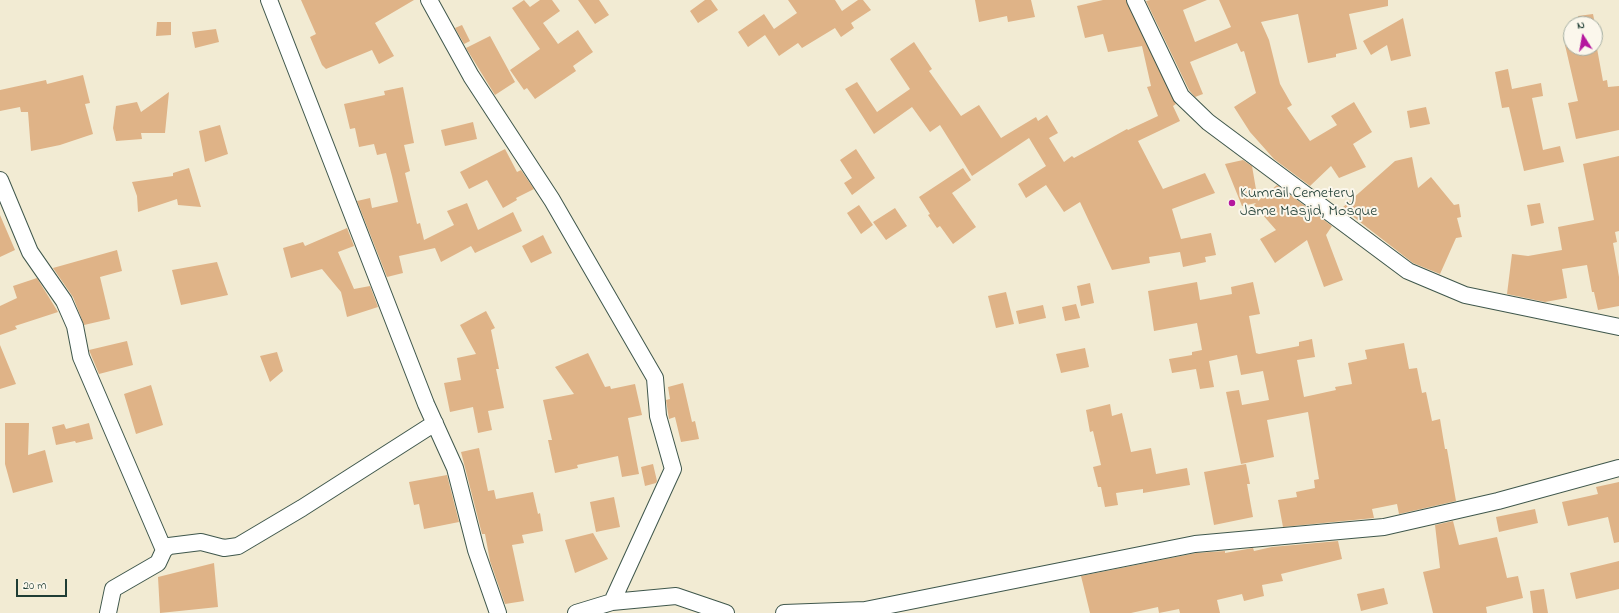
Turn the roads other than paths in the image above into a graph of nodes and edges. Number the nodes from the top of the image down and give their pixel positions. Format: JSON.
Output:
{"nodes":[{"id":1,"x":269,"y":0,"type":"edge"},
{"id":2,"x":429,"y":0,"type":"edge"},
{"id":3,"x":1135,"y":0,"type":"edge"},
{"id":4,"x":0,"y":180,"type":"edge"},
{"id":5,"x":1619,"y":327,"type":"edge"},
{"id":6,"x":435,"y":423,"type":"junction"},
{"id":7,"x":1619,"y":468,"type":"edge"},
{"id":8,"x":164,"y":550,"type":"junction"},
{"id":9,"x":612,"y":602,"type":"junction"},
{"id":10,"x":108,"y":613,"type":"edge"},
{"id":11,"x":498,"y":613,"type":"edge"},
{"id":12,"x":576,"y":613,"type":"edge"},
{"id":13,"x":726,"y":613,"type":"edge"},
{"id":14,"x":784,"y":613,"type":"edge"}],
"edges":[{"from":1,"to":6,"type":"street"},
{"from":2,"to":9,"type":"street"},
{"from":3,"to":5,"type":"street"},
{"from":4,"to":8,"type":"street"},
{"from":6,"to":8,"type":"street"},
{"from":6,"to":11,"type":"street"},
{"from":7,"to":14,"type":"street"},
{"from":8,"to":10,"type":"street"},
{"from":9,"to":12,"type":"street"},
{"from":9,"to":13,"type":"street"}]}
